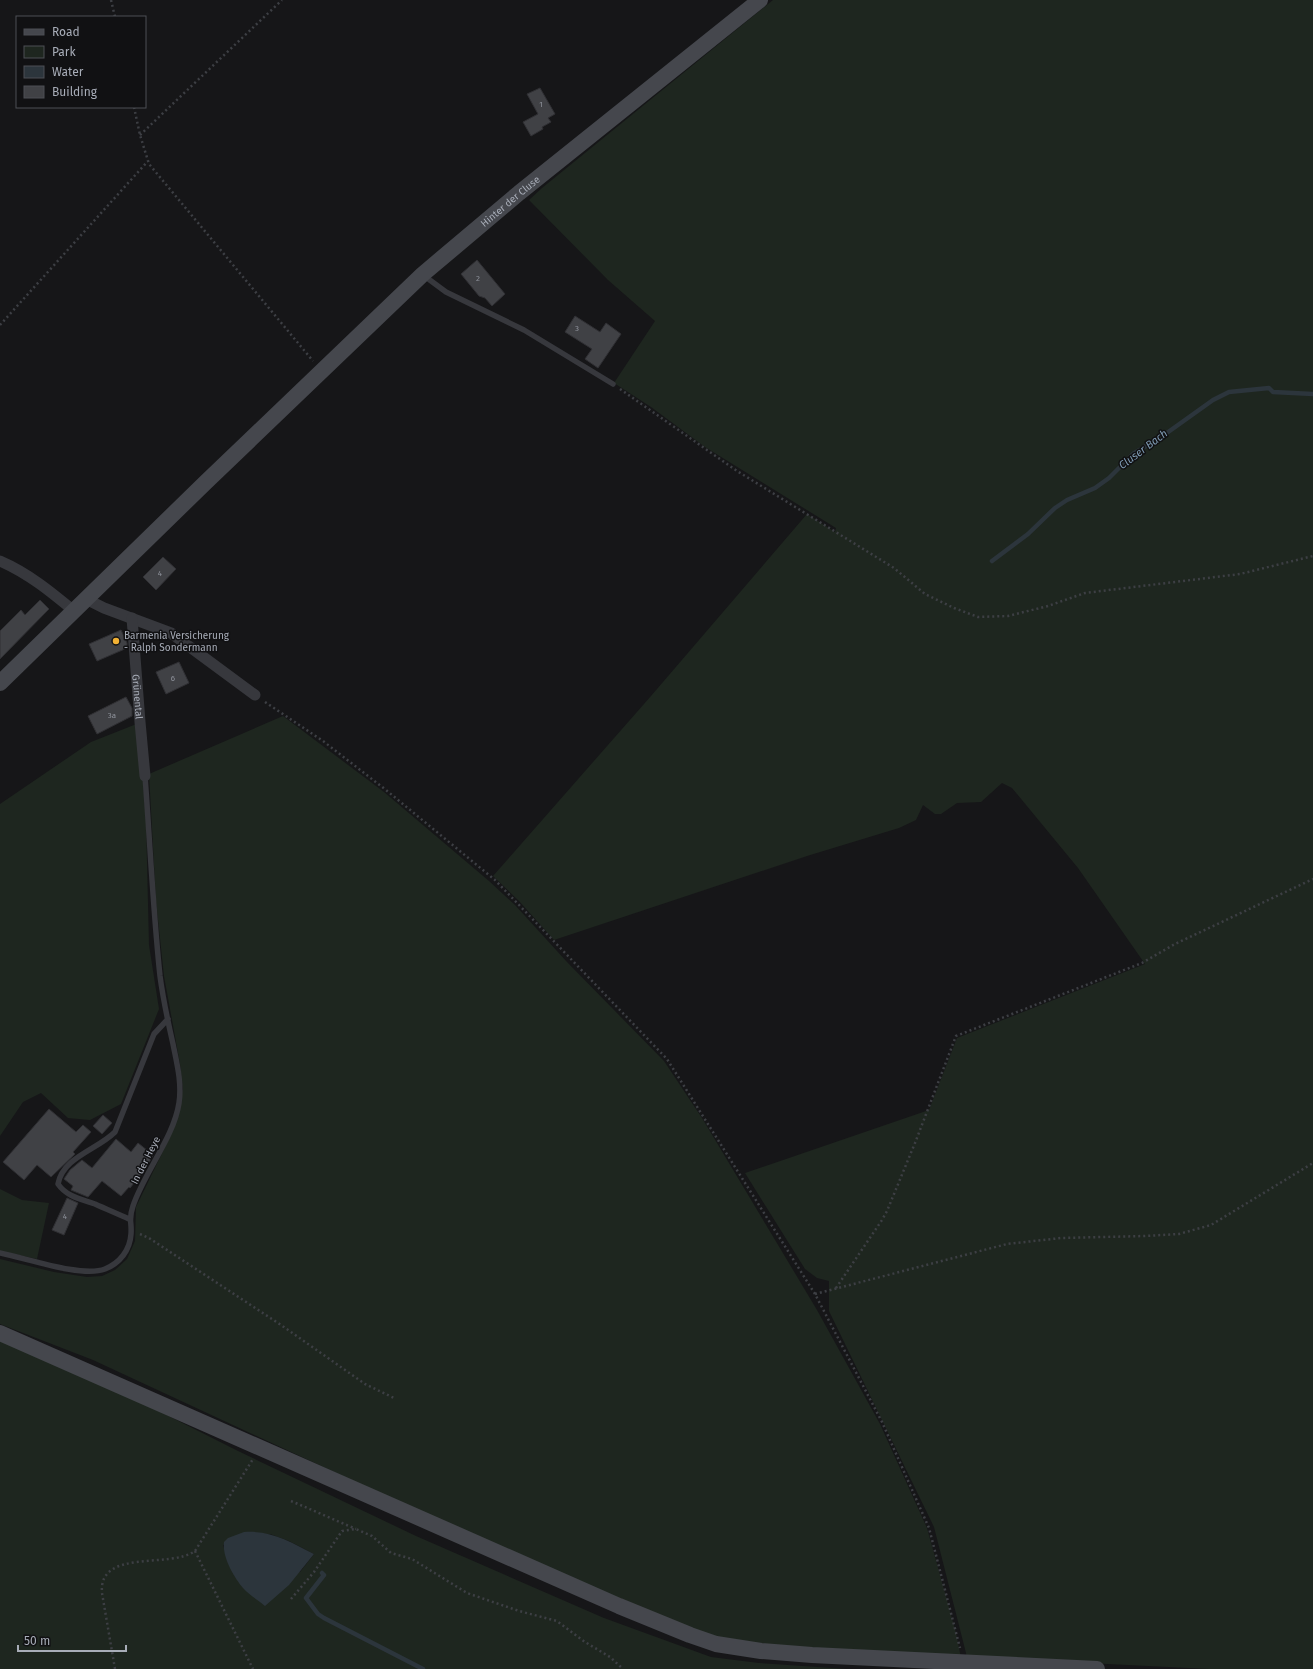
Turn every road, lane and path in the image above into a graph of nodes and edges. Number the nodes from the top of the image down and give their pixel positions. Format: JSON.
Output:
{"nodes":[{"id":1,"x":111,"y":0,"type":"edge"},
{"id":2,"x":282,"y":0,"type":"edge"},
{"id":3,"x":760,"y":0,"type":"edge"},
{"id":4,"x":115,"y":16,"type":"edge"},
{"id":5,"x":134,"y":108,"type":"edge"},
{"id":6,"x":140,"y":135,"type":"junction"},
{"id":7,"x":148,"y":161,"type":"junction"},
{"id":8,"x":423,"y":274,"type":"junction"},
{"id":9,"x":0,"y":325,"type":"edge"},
{"id":10,"x":321,"y":371,"type":"junction"},
{"id":11,"x":613,"y":384,"type":"joint"},
{"id":12,"x":1313,"y":556,"type":"edge"},
{"id":13,"x":0,"y":561,"type":"edge"},
{"id":14,"x":86,"y":599,"type":"junction"},
{"id":15,"x":74,"y":611,"type":"junction"},
{"id":16,"x":132,"y":618,"type":"junction"},
{"id":17,"x":0,"y":683,"type":"edge"},
{"id":18,"x":255,"y":695,"type":"joint"},
{"id":19,"x":145,"y":776,"type":"joint"},
{"id":20,"x":1313,"y":879,"type":"edge"},
{"id":21,"x":168,"y":1019,"type":"junction"},
{"id":22,"x":1313,"y":1163,"type":"edge"},
{"id":23,"x":129,"y":1219,"type":"junction"},
{"id":24,"x":130,"y":1229,"type":"junction"},
{"id":25,"x":0,"y":1253,"type":"edge"},
{"id":26,"x":836,"y":1288,"type":"junction"},
{"id":27,"x":816,"y":1294,"type":"junction"},
{"id":28,"x":0,"y":1333,"type":"edge"},
{"id":29,"x":394,"y":1398,"type":"dead end"},
{"id":30,"x":254,"y":1459,"type":"dead end"},
{"id":31,"x":291,"y":1501,"type":"dead end"},
{"id":32,"x":356,"y":1529,"type":"junction"},
{"id":33,"x":195,"y":1551,"type":"junction"},
{"id":34,"x":291,"y":1599,"type":"dead end"},
{"id":35,"x":957,"y":1633,"type":"dead end"},
{"id":36,"x":115,"y":1669,"type":"edge"},
{"id":37,"x":253,"y":1669,"type":"edge"},
{"id":38,"x":623,"y":1669,"type":"edge"},
{"id":39,"x":1096,"y":1669,"type":"edge"}],
"edges":[{"from":1,"to":4,"type":"path"},
{"from":2,"to":6,"type":"path"},
{"from":3,"to":8,"type":"main road","name":"Hinter der Cluse"},
{"from":5,"to":6,"type":"path"},
{"from":6,"to":7,"type":"path"},
{"from":7,"to":9,"type":"path"},
{"from":7,"to":10,"type":"path"},
{"from":8,"to":10,"type":"main road","name":"Hinter der Cluse"},
{"from":8,"to":11,"type":"lane"},
{"from":10,"to":14,"type":"main road","name":"Hinter der Cluse"},
{"from":11,"to":12,"type":"path"},
{"from":13,"to":15,"type":"street"},
{"from":14,"to":15,"type":"main road"},
{"from":14,"to":16,"type":"street"},
{"from":15,"to":17,"type":"main road"},
{"from":16,"to":18,"type":"street"},
{"from":16,"to":19,"type":"street","name":"Grünental"},
{"from":18,"to":27,"type":"path"},
{"from":19,"to":21,"type":"lane","name":"In der Heye"},
{"from":20,"to":26,"type":"path"},
{"from":21,"to":23,"type":"lane","name":"In der Heye"},
{"from":21,"to":23,"type":"lane"},
{"from":22,"to":26,"type":"path"},
{"from":23,"to":24,"type":"lane","name":"In der Heye"},
{"from":24,"to":25,"type":"lane","name":"In der Heye"},
{"from":24,"to":29,"type":"path"},
{"from":26,"to":27,"type":"path"},
{"from":27,"to":35,"type":"path"},
{"from":28,"to":39,"type":"main road"},
{"from":30,"to":33,"type":"path"},
{"from":31,"to":32,"type":"path"},
{"from":32,"to":34,"type":"path"},
{"from":32,"to":38,"type":"path"},
{"from":33,"to":36,"type":"path"},
{"from":33,"to":37,"type":"path"}]}
